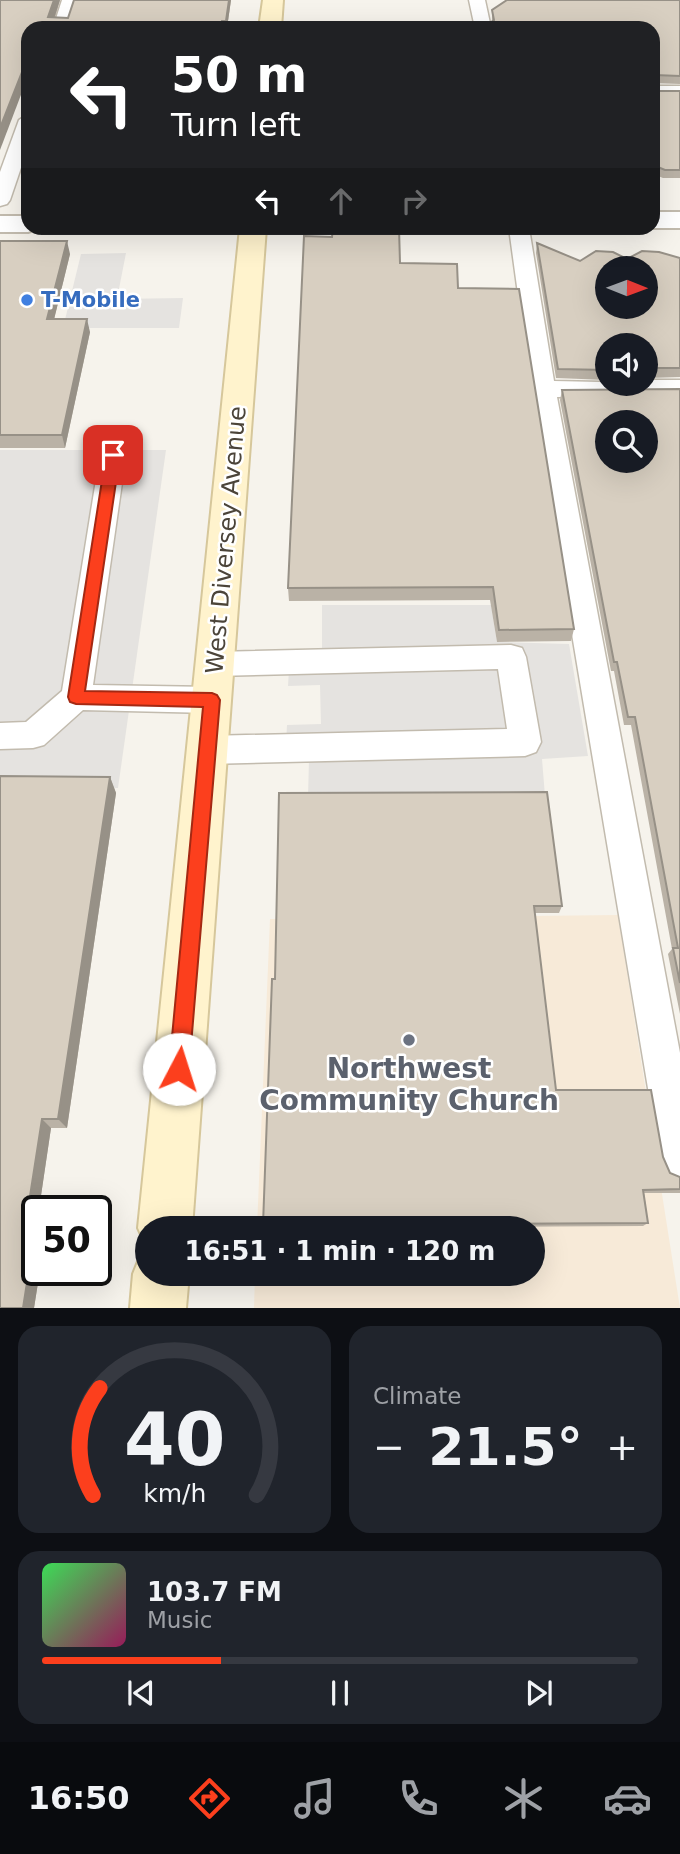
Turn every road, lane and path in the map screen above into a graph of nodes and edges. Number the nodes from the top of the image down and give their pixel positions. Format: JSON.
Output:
{"nodes":[{"id":1,"x":71,"y":0,"type":"edge"},
{"id":2,"x":273,"y":0,"type":"edge"},
{"id":3,"x":477,"y":0,"type":"edge"},
{"id":4,"x":64,"y":21,"type":"edge"},
{"id":5,"x":271,"y":21,"type":"edge"},
{"id":6,"x":481,"y":21,"type":"edge"},
{"id":7,"x":680,"y":90,"type":"edge"},
{"id":8,"x":660,"y":91,"type":"edge"},
{"id":9,"x":21,"y":140,"type":"edge"},
{"id":10,"x":0,"y":200,"type":"edge"},
{"id":11,"x":660,"y":220,"type":"edge"},
{"id":12,"x":680,"y":220,"type":"edge"},
{"id":13,"x":0,"y":224,"type":"edge"},
{"id":14,"x":21,"y":224,"type":"edge"},
{"id":15,"x":252,"y":235,"type":"edge"},
{"id":16,"x":520,"y":235,"type":"edge"},
{"id":17,"x":680,"y":388,"type":"edge"},
{"id":18,"x":543,"y":389,"type":"junction"},
{"id":19,"x":113,"y":455,"type":"dead end"},
{"id":20,"x":213,"y":682,"type":"junction"},
{"id":21,"x":76,"y":697,"type":"junction"},
{"id":22,"x":0,"y":736,"type":"edge"},
{"id":23,"x":207,"y":750,"type":"junction"},
{"id":24,"x":680,"y":1160,"type":"edge"},
{"id":25,"x":166,"y":1216,"type":"edge"},
{"id":26,"x":160,"y":1286,"type":"edge"},
{"id":27,"x":158,"y":1308,"type":"edge"}],
"edges":[{"from":1,"to":4,"type":"lane"},
{"from":2,"to":5,"type":"main road"},
{"from":3,"to":6,"type":"lane"},
{"from":7,"to":8,"type":"lane"},
{"from":9,"to":10,"type":"lane"},
{"from":11,"to":12,"type":"street"},
{"from":13,"to":14,"type":"street"},
{"from":15,"to":20,"type":"main road","name":"West Diversey Avenue"},
{"from":16,"to":18,"type":"lane"},
{"from":17,"to":18,"type":"lane"},
{"from":18,"to":24,"type":"lane"},
{"from":19,"to":21,"type":"lane"},
{"from":20,"to":21,"type":"lane"},
{"from":20,"to":23,"type":"main road","name":"West Diversey Avenue"},
{"from":20,"to":23,"type":"lane"},
{"from":21,"to":22,"type":"lane"},
{"from":23,"to":25,"type":"main road","name":"West Diversey Avenue"},
{"from":26,"to":27,"type":"main road"}]}
